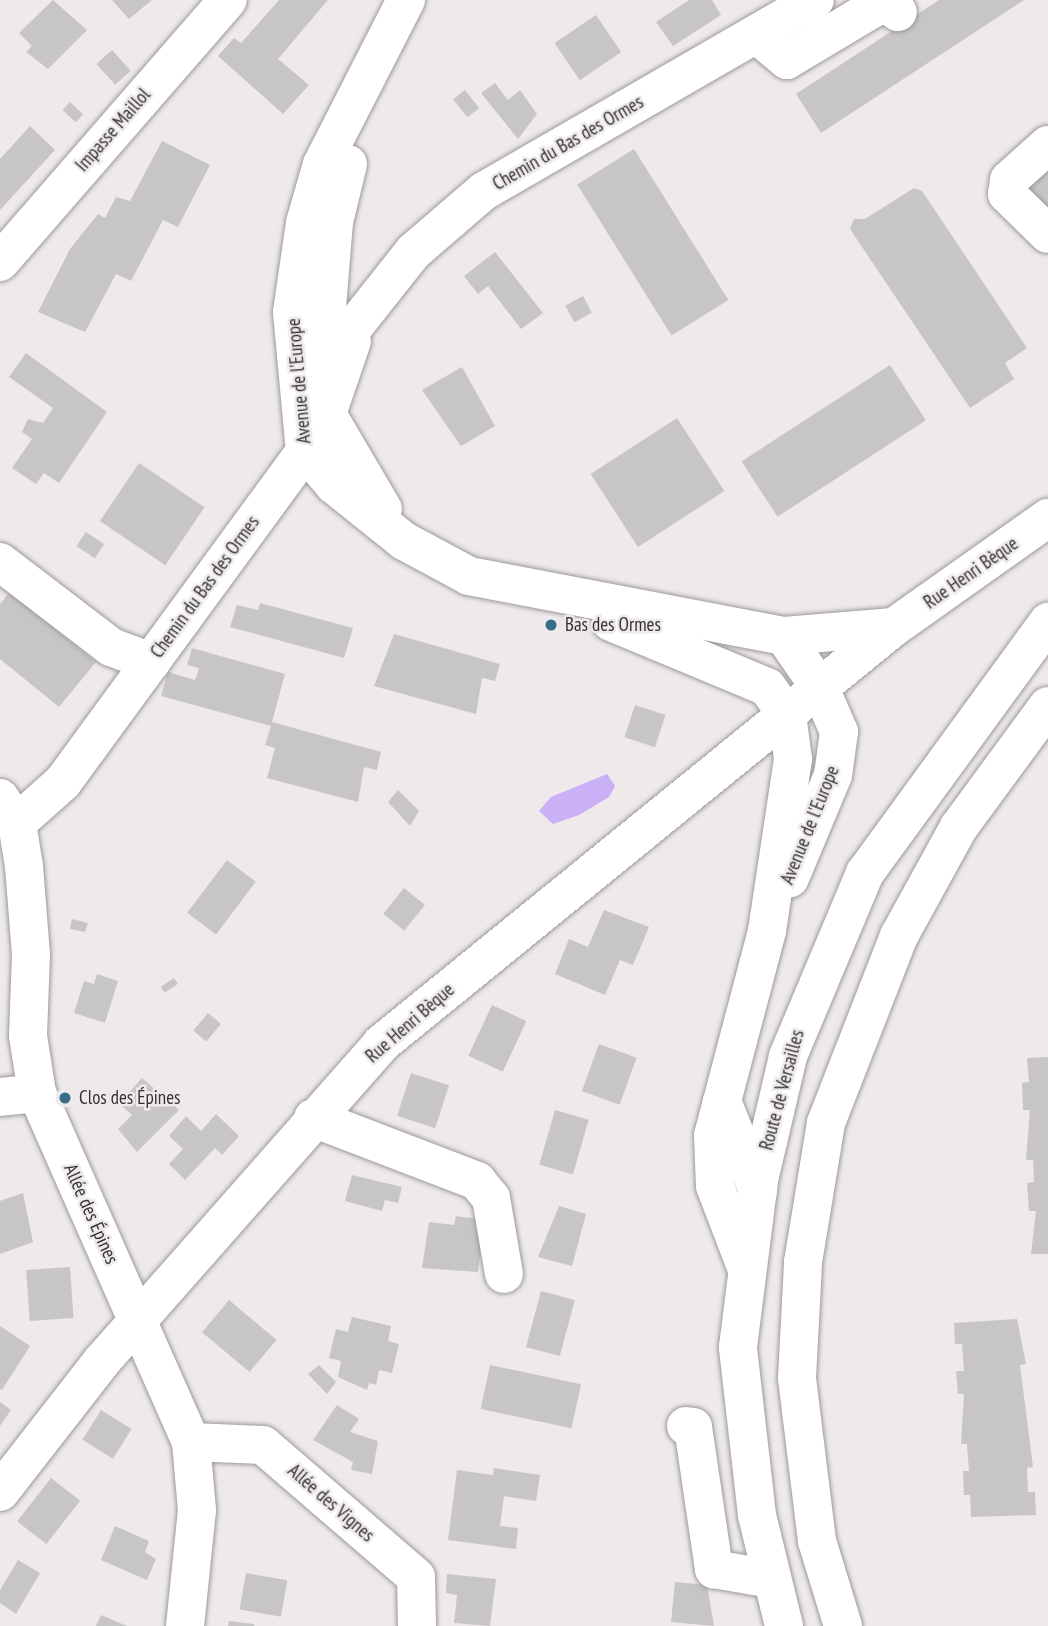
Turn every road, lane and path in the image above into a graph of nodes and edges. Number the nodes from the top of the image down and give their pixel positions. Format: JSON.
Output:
{"nodes":[{"id":1,"x":228,"y":0,"type":"edge"},
{"id":2,"x":406,"y":0,"type":"edge"},
{"id":3,"x":815,"y":0,"type":"edge"},
{"id":4,"x":907,"y":6,"type":"edge"},
{"id":5,"x":757,"y":35,"type":"junction"},
{"id":6,"x":372,"y":67,"type":"junction"},
{"id":7,"x":792,"y":79,"type":"dead end"},
{"id":8,"x":1048,"y":145,"type":"edge"},
{"id":9,"x":1048,"y":234,"type":"edge"},
{"id":10,"x":0,"y":262,"type":"edge"},
{"id":11,"x":292,"y":312,"type":"junction"},
{"id":12,"x":357,"y":327,"type":"junction"},
{"id":13,"x":322,"y":367,"type":"junction"},
{"id":14,"x":327,"y":414,"type":"junction"},
{"id":15,"x":305,"y":451,"type":"junction"},
{"id":16,"x":1048,"y":518,"type":"edge"},
{"id":17,"x":404,"y":541,"type":"junction"},
{"id":18,"x":0,"y":562,"type":"edge"},
{"id":19,"x":546,"y":595,"type":"junction"},
{"id":20,"x":1048,"y":622,"type":"edge"},
{"id":21,"x":894,"y":627,"type":"junction"},
{"id":22,"x":784,"y":636,"type":"junction"},
{"id":23,"x":151,"y":662,"type":"junction"},
{"id":24,"x":820,"y":688,"type":"junction"},
{"id":25,"x":1043,"y":714,"type":"edge"},
{"id":26,"x":787,"y":715,"type":"junction"},
{"id":27,"x":8,"y":810,"type":"edge"},
{"id":28,"x":767,"y":931,"type":"junction"},
{"id":29,"x":18,"y":1095,"type":"edge"},
{"id":30,"x":722,"y":1101,"type":"junction"},
{"id":31,"x":313,"y":1118,"type":"junction"},
{"id":32,"x":758,"y":1191,"type":"junction"},
{"id":33,"x":803,"y":1262,"type":"junction"},
{"id":34,"x":746,"y":1267,"type":"junction"},
{"id":35,"x":503,"y":1273,"type":"dead end"},
{"id":36,"x":141,"y":1317,"type":"junction"},
{"id":37,"x":686,"y":1426,"type":"dead end"},
{"id":38,"x":191,"y":1442,"type":"junction"},
{"id":39,"x":0,"y":1492,"type":"edge"},
{"id":40,"x":771,"y":1578,"type":"junction"},
{"id":41,"x":185,"y":1626,"type":"edge"},
{"id":42,"x":417,"y":1626,"type":"edge"},
{"id":43,"x":784,"y":1626,"type":"edge"},
{"id":44,"x":843,"y":1626,"type":"edge"}],
"edges":[{"from":1,"to":10,"type":"street","name":"Impasse Maillol"},
{"from":2,"to":6,"type":"street","name":"Avenue de l'Europe"},
{"from":3,"to":5,"type":"street","name":"Chemin du Bas des Ormes"},
{"from":4,"to":5,"type":"street"},
{"from":4,"to":7,"type":"street"},
{"from":5,"to":12,"type":"street","name":"Chemin du Bas des Ormes"},
{"from":6,"to":11,"type":"street","name":"Avenue de l'Europe"},
{"from":6,"to":13,"type":"street","name":"Avenue de l'Europe"},
{"from":8,"to":9,"type":"street"},
{"from":11,"to":13,"type":"street"},
{"from":11,"to":15,"type":"street","name":"Avenue de l'Europe"},
{"from":12,"to":13,"type":"street","name":"Chemin du Bas des Ormes"},
{"from":12,"to":14,"type":"street","name":"Chemin du Bas des Ormes"},
{"from":13,"to":14,"type":"street","name":"Avenue de l'Europe"},
{"from":14,"to":15,"type":"street","name":"Chemin du Bas des Ormes"},
{"from":14,"to":17,"type":"street","name":"Avenue de l'Europe"},
{"from":15,"to":17,"type":"street","name":"Avenue de l'Europe"},
{"from":15,"to":23,"type":"street","name":"Chemin du Bas des Ormes"},
{"from":16,"to":21,"type":"street","name":"Rue Henri Bèque"},
{"from":17,"to":19,"type":"street","name":"Avenue de l'Europe"},
{"from":18,"to":23,"type":"street"},
{"from":19,"to":22,"type":"street","name":"Avenue de l'Europe"},
{"from":19,"to":26,"type":"street","name":"Avenue de l'Europe"},
{"from":20,"to":32,"type":"street","name":"Route de Versailles"},
{"from":21,"to":22,"type":"street"},
{"from":21,"to":24,"type":"street","name":"Rue Henri Bèque"},
{"from":22,"to":24,"type":"street","name":"Avenue de l'Europe"},
{"from":23,"to":27,"type":"street","name":"Chemin du Bas des Ormes"},
{"from":24,"to":26,"type":"street","name":"Rue Henri Bèque"},
{"from":24,"to":28,"type":"street","name":"Avenue de l'Europe"},
{"from":25,"to":33,"type":"street"},
{"from":26,"to":28,"type":"street","name":"Avenue de l'Europe"},
{"from":26,"to":31,"type":"street","name":"Rue Henri Bèque"},
{"from":27,"to":29,"type":"street","name":"Allée des Épines"},
{"from":28,"to":30,"type":"street","name":"Avenue de l'Europe"},
{"from":29,"to":36,"type":"street","name":"Allée des Épines"},
{"from":30,"to":32,"type":"street"},
{"from":30,"to":34,"type":"street","name":"Avenue de l'Europe"},
{"from":31,"to":35,"type":"street"},
{"from":31,"to":36,"type":"street","name":"Rue Henri Bèque"},
{"from":32,"to":33,"type":"street"},
{"from":32,"to":34,"type":"street","name":"Route de Versailles"},
{"from":33,"to":44,"type":"street"},
{"from":34,"to":40,"type":"street","name":"Route de Versailles"},
{"from":36,"to":38,"type":"street","name":"Allée des Épines"},
{"from":36,"to":39,"type":"street","name":"Rue Henri Bèque"},
{"from":37,"to":40,"type":"street"},
{"from":38,"to":41,"type":"street","name":"Allée des Épines"},
{"from":38,"to":42,"type":"street","name":"Allée des Vignes"},
{"from":40,"to":43,"type":"street","name":"Route de Versailles"}]}
